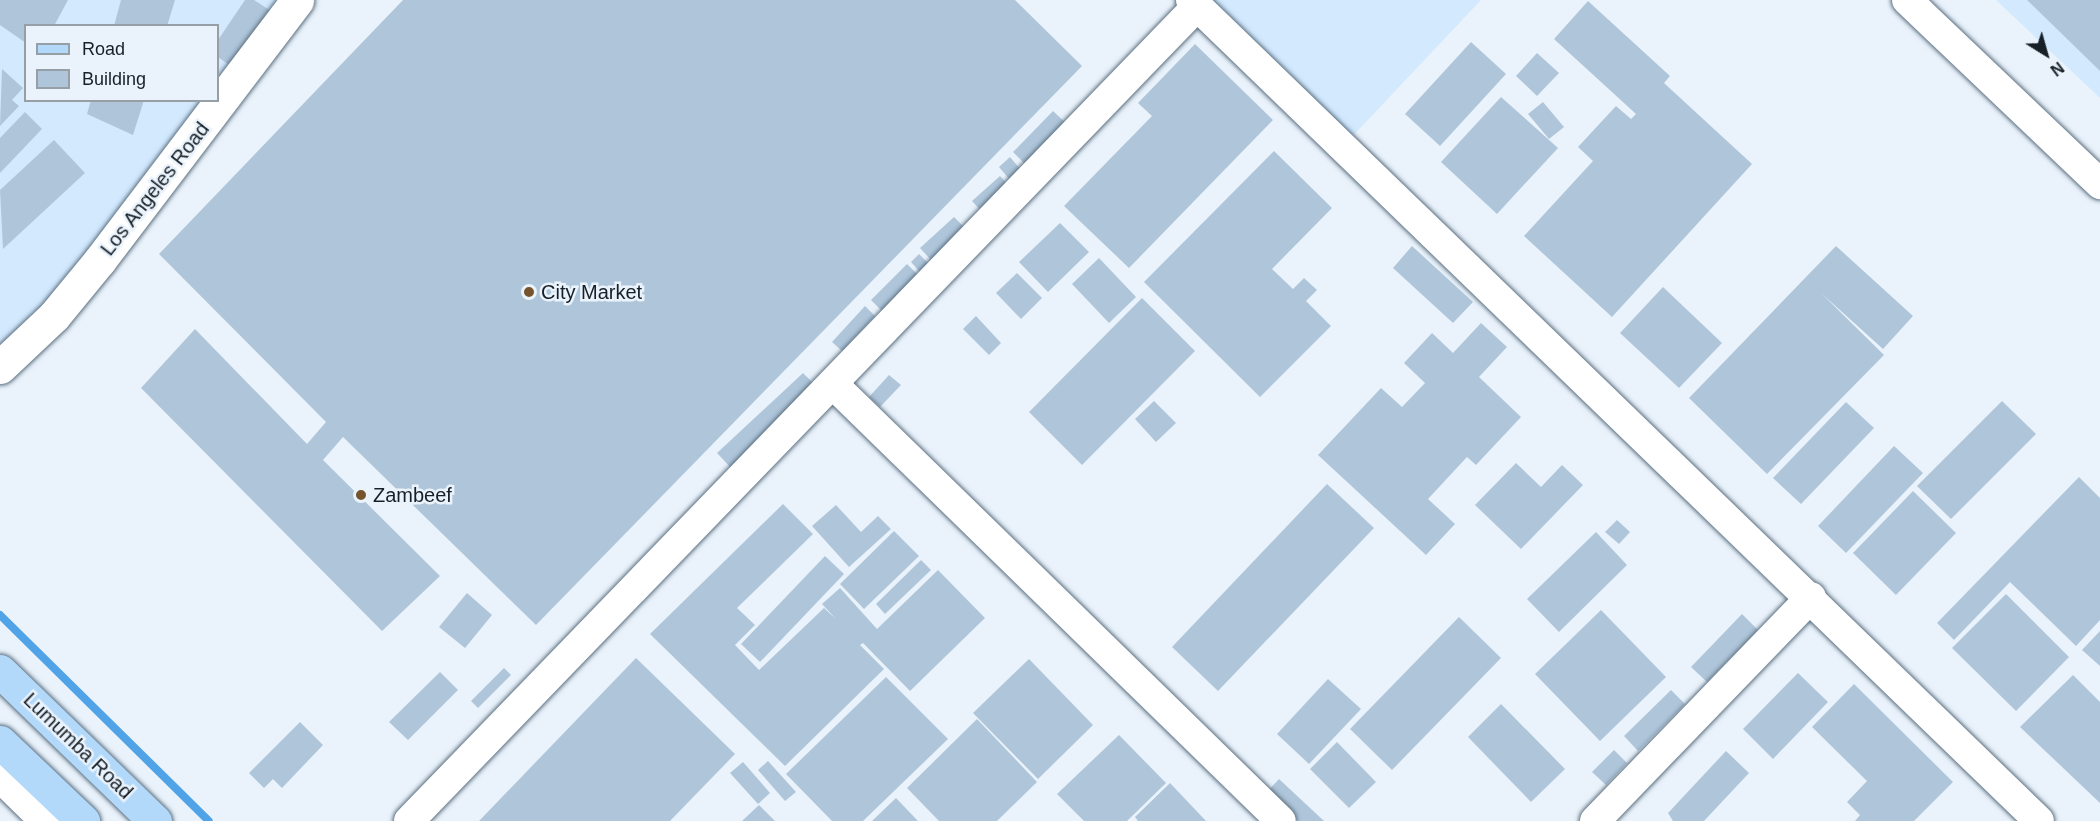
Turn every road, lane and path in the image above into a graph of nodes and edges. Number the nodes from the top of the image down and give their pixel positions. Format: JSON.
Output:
{"nodes":[{"id":1,"x":297,"y":0,"type":"edge"},
{"id":2,"x":1907,"y":0,"type":"edge"},
{"id":3,"x":1194,"y":3,"type":"edge"},
{"id":4,"x":2100,"y":184,"type":"edge"},
{"id":5,"x":0,"y":367,"type":"edge"},
{"id":6,"x":834,"y":385,"type":"junction"},
{"id":7,"x":1811,"y":597,"type":"junction"},
{"id":8,"x":0,"y":671,"type":"edge"},
{"id":9,"x":0,"y":742,"type":"edge"},
{"id":10,"x":0,"y":777,"type":"edge"},
{"id":11,"x":45,"y":821,"type":"edge"},
{"id":12,"x":83,"y":821,"type":"edge"},
{"id":13,"x":155,"y":821,"type":"edge"},
{"id":14,"x":409,"y":821,"type":"edge"},
{"id":15,"x":1281,"y":821,"type":"edge"},
{"id":16,"x":1595,"y":821,"type":"edge"},
{"id":17,"x":2039,"y":821,"type":"edge"}],
"edges":[{"from":1,"to":5,"type":"main road","name":"Los Angeles Road"},
{"from":2,"to":4,"type":"street"},
{"from":3,"to":6,"type":"street"},
{"from":3,"to":7,"type":"street"},
{"from":6,"to":14,"type":"street"},
{"from":6,"to":15,"type":"street"},
{"from":7,"to":16,"type":"street"},
{"from":7,"to":17,"type":"street"},
{"from":8,"to":13,"type":"main road","name":"Lumumba Road"},
{"from":9,"to":12,"type":"main road"},
{"from":10,"to":11,"type":"street"}]}
